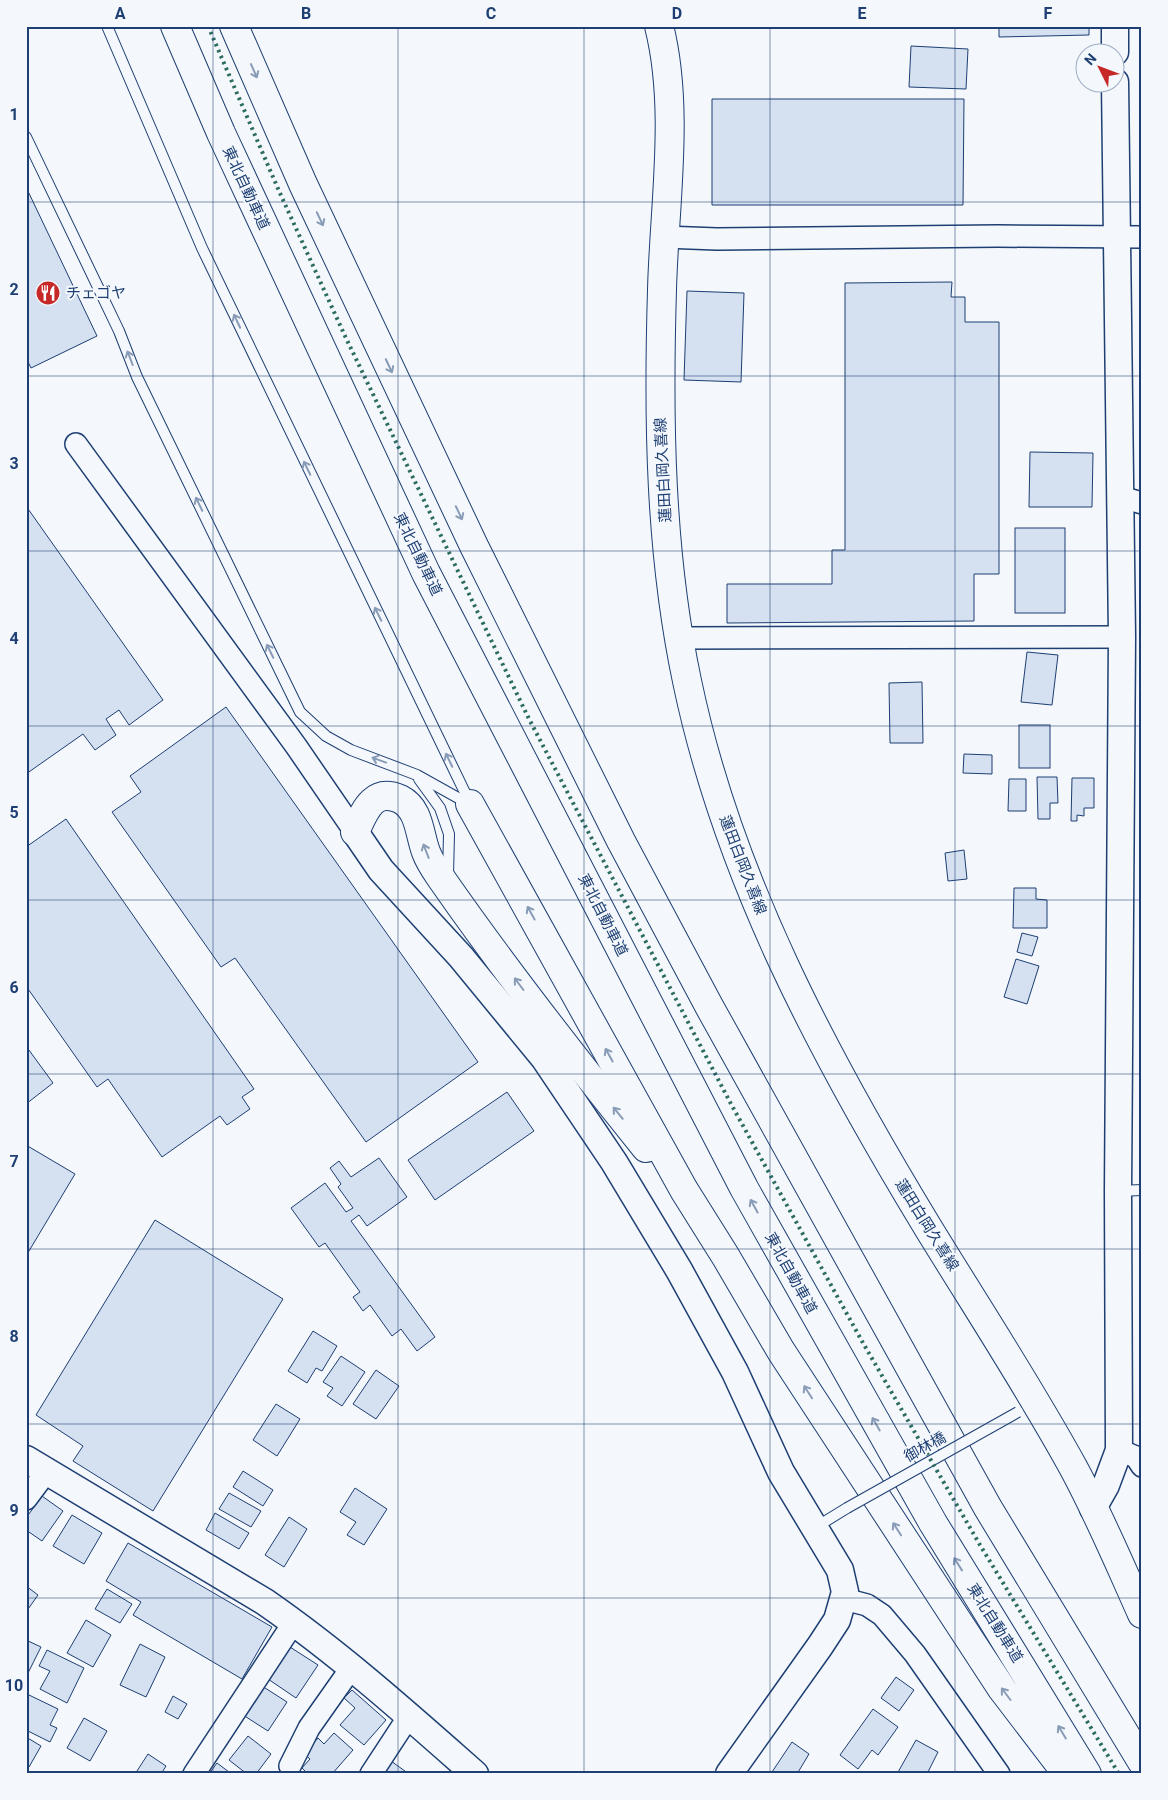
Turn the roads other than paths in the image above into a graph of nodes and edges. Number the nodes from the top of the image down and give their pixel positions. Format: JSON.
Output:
{"nodes":[{"id":1,"x":107,"y":26,"type":"edge"},
{"id":2,"x":175,"y":26,"type":"edge"},
{"id":3,"x":234,"y":26,"type":"edge"},
{"id":4,"x":659,"y":26,"type":"edge"},
{"id":5,"x":1115,"y":26,"type":"edge"},
{"id":6,"x":1115,"y":42,"type":"edge"},
{"id":7,"x":1116,"y":92,"type":"edge"},
{"id":8,"x":26,"y":137,"type":"edge"},
{"id":9,"x":1129,"y":236,"type":"edge"},
{"id":10,"x":664,"y":237,"type":"junction"},
{"id":11,"x":76,"y":444,"type":"dead end"},
{"id":12,"x":1131,"y":500,"type":"edge"},
{"id":13,"x":1122,"y":637,"type":"junction"},
{"id":14,"x":679,"y":638,"type":"junction"},
{"id":15,"x":417,"y":775,"type":"junction"},
{"id":16,"x":470,"y":804,"type":"junction"},
{"id":17,"x":355,"y":832,"type":"junction"},
{"id":18,"x":449,"y":890,"type":"junction"},
{"id":19,"x":684,"y":1190,"type":"junction"},
{"id":20,"x":1130,"y":1190,"type":"edge"},
{"id":21,"x":1026,"y":1407,"type":"junction"},
{"id":22,"x":1119,"y":1450,"type":"junction"},
{"id":23,"x":36,"y":1465,"type":"edge"},
{"id":24,"x":1142,"y":1466,"type":"edge"},
{"id":25,"x":26,"y":1500,"type":"edge"},
{"id":26,"x":1093,"y":1508,"type":"junction"},
{"id":27,"x":814,"y":1528,"type":"junction"},
{"id":28,"x":844,"y":1599,"type":"junction"},
{"id":29,"x":1142,"y":1614,"type":"edge"},
{"id":30,"x":294,"y":1622,"type":"junction"},
{"id":31,"x":352,"y":1667,"type":"junction"},
{"id":32,"x":409,"y":1716,"type":"junction"},
{"id":33,"x":1142,"y":1762,"type":"edge"},
{"id":34,"x":290,"y":1766,"type":"dead end"},
{"id":35,"x":194,"y":1774,"type":"edge"},
{"id":36,"x":371,"y":1774,"type":"edge"},
{"id":37,"x":475,"y":1774,"type":"edge"},
{"id":38,"x":729,"y":1774,"type":"edge"},
{"id":39,"x":999,"y":1774,"type":"edge"},
{"id":40,"x":1067,"y":1774,"type":"edge"},
{"id":41,"x":1087,"y":1774,"type":"edge"}],
"edges":[{"from":16,"to":1,"type":"lane","one_way":true},
{"from":41,"to":2,"type":"main road","name":"東北自動車道","one_way":true},
{"from":3,"to":33,"type":"main road","one_way":true},
{"from":4,"to":10,"type":"main road","name":"蓮田白岡久喜線"},
{"from":5,"to":6,"type":"street"},
{"from":7,"to":9,"type":"street"},
{"from":15,"to":8,"type":"lane","one_way":true},
{"from":9,"to":10,"type":"street"},
{"from":9,"to":12,"type":"street"},
{"from":10,"to":14,"type":"main road","name":"蓮田白岡久喜線"},
{"from":11,"to":17,"type":"street"},
{"from":12,"to":13,"type":"street"},
{"from":13,"to":14,"type":"street"},
{"from":13,"to":20,"type":"street"},
{"from":14,"to":21,"type":"main road","name":"蓮田白岡久喜線"},
{"from":15,"to":16,"type":"lane"},
{"from":15,"to":18,"type":"lane"},
{"from":19,"to":16,"type":"main road","one_way":true},
{"from":18,"to":17,"type":"main road","one_way":true},
{"from":17,"to":27,"type":"street"},
{"from":19,"to":18,"type":"main road","one_way":true},
{"from":40,"to":19,"type":"main road","one_way":true},
{"from":20,"to":22,"type":"street"},
{"from":21,"to":26,"type":"main road","name":"蓮田白岡久喜線"},
{"from":21,"to":27,"type":"lane","name":"御林橋","bridge":true},
{"from":22,"to":24,"type":"street"},
{"from":22,"to":26,"type":"street"},
{"from":23,"to":25,"type":"street"},
{"from":23,"to":30,"type":"street"},
{"from":26,"to":29,"type":"main road","name":"蓮田白岡久喜線"},
{"from":27,"to":28,"type":"street"},
{"from":28,"to":38,"type":"street"},
{"from":28,"to":39,"type":"street"},
{"from":30,"to":31,"type":"street"},
{"from":30,"to":35,"type":"street"},
{"from":31,"to":32,"type":"street"},
{"from":31,"to":34,"type":"street"},
{"from":32,"to":36,"type":"street"},
{"from":32,"to":37,"type":"street"}]}
